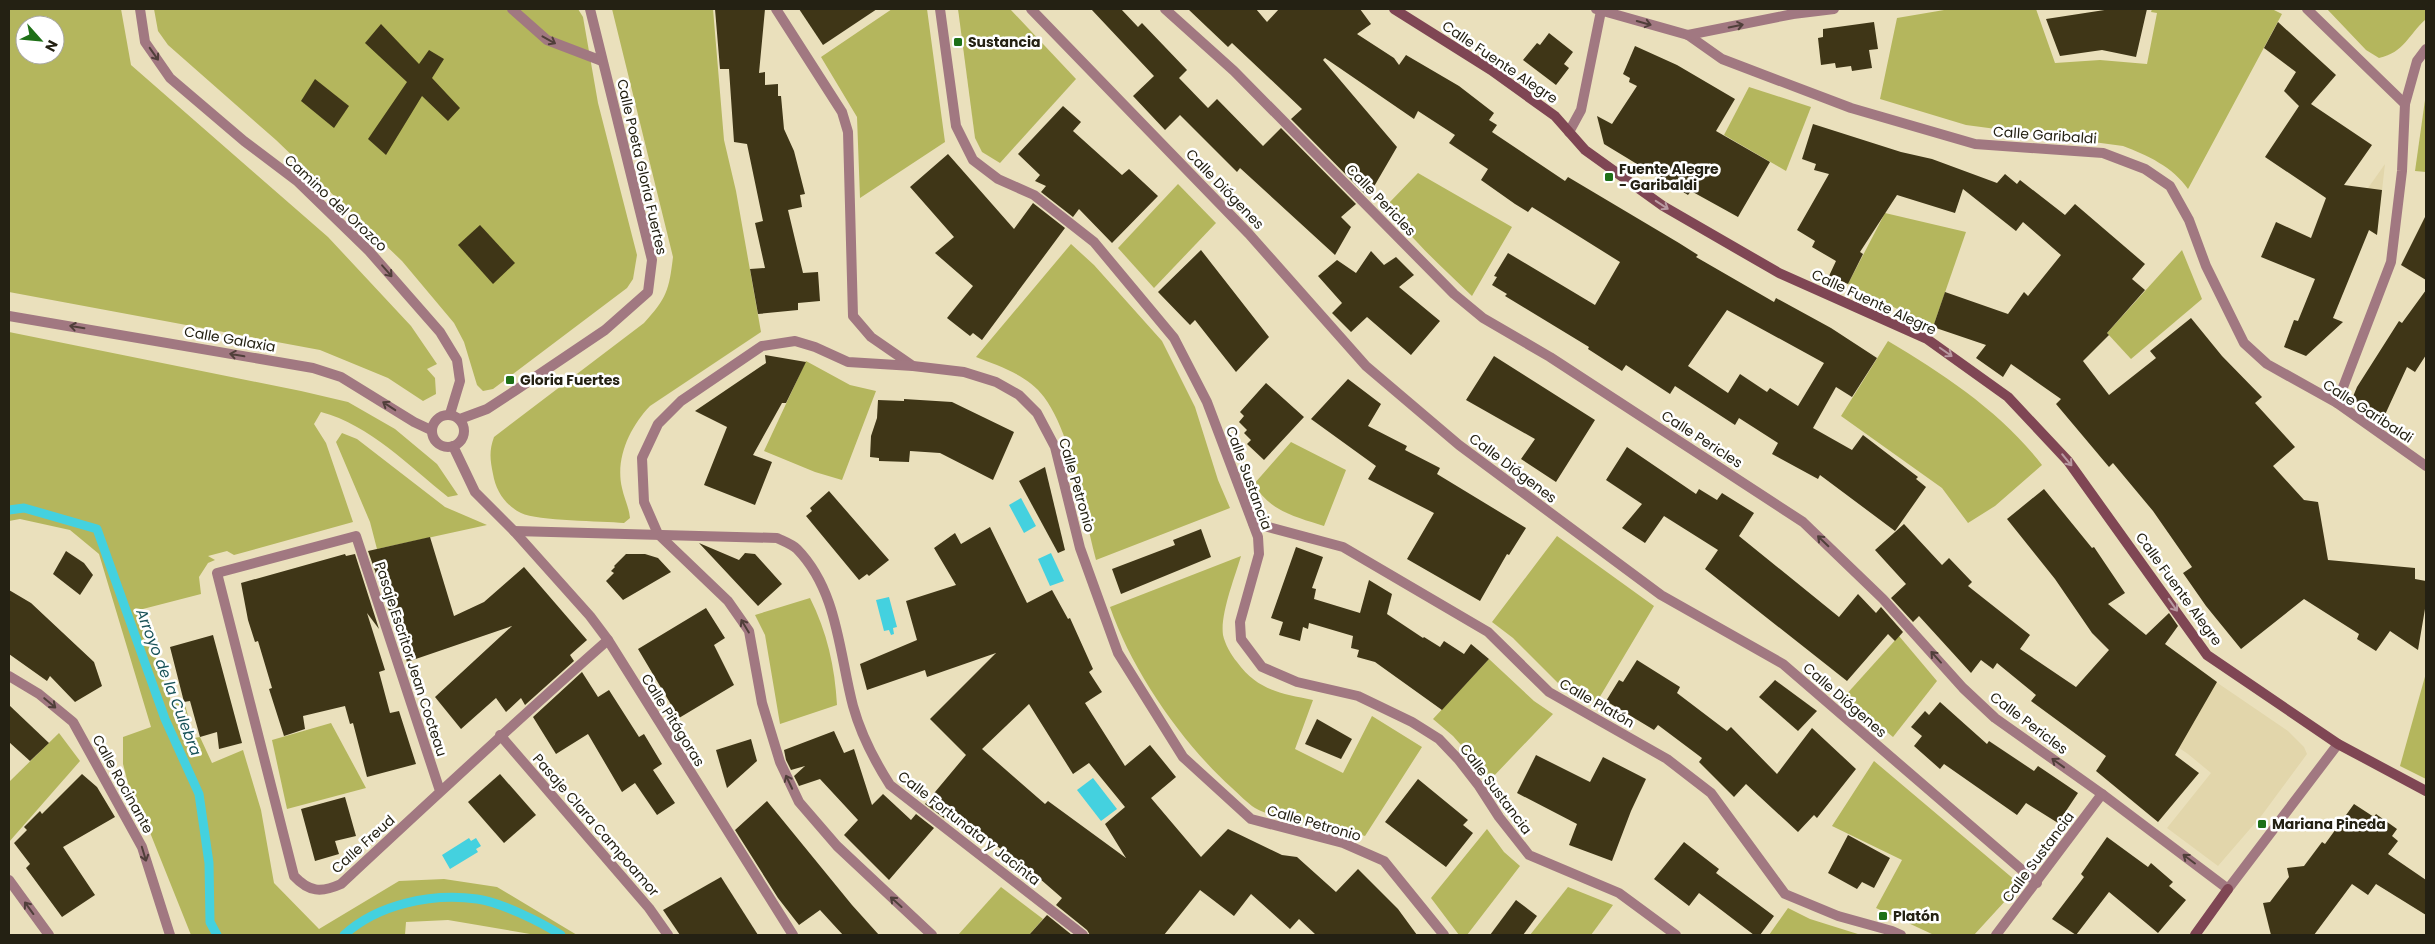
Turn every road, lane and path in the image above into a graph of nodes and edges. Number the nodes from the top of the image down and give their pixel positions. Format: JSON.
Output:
{"nodes":[{"id":1,"x":140,"y":9,"type":"edge"},
{"id":2,"x":512,"y":9,"type":"edge"},
{"id":3,"x":590,"y":9,"type":"edge"},
{"id":4,"x":776,"y":9,"type":"edge"},
{"id":5,"x":940,"y":9,"type":"edge"},
{"id":6,"x":1031,"y":9,"type":"edge"},
{"id":7,"x":1164,"y":9,"type":"edge"},
{"id":8,"x":1394,"y":9,"type":"edge"},
{"id":9,"x":1834,"y":9,"type":"edge"},
{"id":10,"x":2307,"y":9,"type":"edge"},
{"id":11,"x":1598,"y":10,"type":"edge"},
{"id":12,"x":1794,"y":11,"type":"edge"},
{"id":13,"x":1688,"y":36,"type":"junction"},
{"id":14,"x":2426,"y":49,"type":"edge"},
{"id":15,"x":602,"y":61,"type":"junction"},
{"id":16,"x":2405,"y":104,"type":"junction"},
{"id":17,"x":1569,"y":132,"type":"junction"},
{"id":18,"x":9,"y":316,"type":"edge"},
{"id":19,"x":912,"y":366,"type":"junction"},
{"id":20,"x":2336,"y":403,"type":"junction"},
{"id":21,"x":450,"y":414,"type":"junction"},
{"id":22,"x":460,"y":420,"type":"junction"},
{"id":23,"x":431,"y":430,"type":"junction"},
{"id":24,"x":453,"y":446,"type":"junction"},
{"id":25,"x":2426,"y":466,"type":"edge"},
{"id":26,"x":1253,"y":523,"type":"junction"},
{"id":27,"x":514,"y":531,"type":"junction"},
{"id":28,"x":658,"y":534,"type":"junction"},
{"id":29,"x":356,"y":536,"type":"joint"},
{"id":30,"x":608,"y":640,"type":"junction"},
{"id":31,"x":9,"y":676,"type":"edge"},
{"id":32,"x":500,"y":735,"type":"junction"},
{"id":33,"x":2338,"y":744,"type":"junction"},
{"id":34,"x":440,"y":791,"type":"junction"},
{"id":35,"x":2426,"y":791,"type":"edge"},
{"id":36,"x":2102,"y":794,"type":"junction"},
{"id":37,"x":9,"y":880,"type":"edge"},
{"id":38,"x":2037,"y":883,"type":"junction"},
{"id":39,"x":2228,"y":889,"type":"junction"},
{"id":40,"x":49,"y":935,"type":"edge"},
{"id":41,"x":170,"y":935,"type":"edge"},
{"id":42,"x":668,"y":935,"type":"edge"},
{"id":43,"x":793,"y":935,"type":"edge"},
{"id":44,"x":932,"y":935,"type":"edge"},
{"id":45,"x":1084,"y":935,"type":"edge"},
{"id":46,"x":1444,"y":935,"type":"edge"},
{"id":47,"x":1676,"y":935,"type":"edge"},
{"id":48,"x":1901,"y":935,"type":"edge"},
{"id":49,"x":1996,"y":935,"type":"edge"},
{"id":50,"x":2195,"y":935,"type":"edge"}],
"edges":[{"from":1,"to":21,"type":"street","name":"Camino del Orozco","one_way":true},
{"from":2,"to":15,"type":"street","one_way":true},
{"from":3,"to":15,"type":"street","name":"Calle Poeta Gloria Fuertes"},
{"from":4,"to":19,"type":"street","name":"Calle Petronio"},
{"from":5,"to":26,"type":"street","name":"Calle Sustancia"},
{"from":6,"to":38,"type":"street","name":"Calle Diógenes"},
{"from":36,"to":7,"type":"street","name":"Calle Pericles","one_way":true},
{"from":8,"to":17,"type":"street","name":"Calle Fuente Alegre"},
{"from":9,"to":12,"type":"street"},
{"from":10,"to":16,"type":"street"},
{"from":11,"to":13,"type":"street","name":"Calle Garibaldi","one_way":true},
{"from":11,"to":17,"type":"street","name":"Calle Garibaldi"},
{"from":13,"to":12,"type":"street","one_way":true},
{"from":13,"to":20,"type":"street","name":"Calle Garibaldi"},
{"from":14,"to":16,"type":"street"},
{"from":15,"to":22,"type":"street","name":"Calle Poeta Gloria Fuertes"},
{"from":16,"to":20,"type":"street"},
{"from":17,"to":33,"type":"street","name":"Calle Fuente Alegre","one_way":true},
{"from":23,"to":18,"type":"street","name":"Calle Galaxia","one_way":true},
{"from":19,"to":28,"type":"street"},
{"from":19,"to":46,"type":"street","name":"Calle Petronio"},
{"from":20,"to":25,"type":"street","name":"Calle Garibaldi"},
{"from":21,"to":22,"type":"street"},
{"from":21,"to":23,"type":"street"},
{"from":22,"to":24,"type":"street"},
{"from":23,"to":24,"type":"street"},
{"from":24,"to":27,"type":"street"},
{"from":26,"to":47,"type":"street","name":"Calle Sustancia"},
{"from":26,"to":48,"type":"street","name":"Calle Platón"},
{"from":27,"to":28,"type":"street","name":"Calle Fortunata y Jacinta"},
{"from":27,"to":30,"type":"street","name":"Calle Pitágoras"},
{"from":44,"to":28,"type":"street","one_way":true},
{"from":28,"to":45,"type":"street","name":"Calle Fortunata y Jacinta"},
{"from":29,"to":34,"type":"street","name":"Pasaje Escritor Jean Cocteau"},
{"from":29,"to":34,"type":"street","name":"Calle Freud"},
{"from":30,"to":32,"type":"street","name":"Calle Freud"},
{"from":30,"to":43,"type":"street","name":"Calle Pitágoras"},
{"from":31,"to":41,"type":"street","name":"Calle Rocinante","one_way":true},
{"from":32,"to":34,"type":"street","name":"Calle Freud"},
{"from":32,"to":42,"type":"street","name":"Pasaje Clara Campoamor"},
{"from":33,"to":35,"type":"street","name":"Calle Fuente Alegre"},
{"from":33,"to":39,"type":"street"},
{"from":36,"to":38,"type":"street","name":"Calle Sustancia"},
{"from":39,"to":36,"type":"street","name":"Calle Pericles","one_way":true},
{"from":40,"to":37,"type":"street","one_way":true},
{"from":38,"to":49,"type":"street","name":"Calle Sustancia"},
{"from":39,"to":50,"type":"street"}]}
